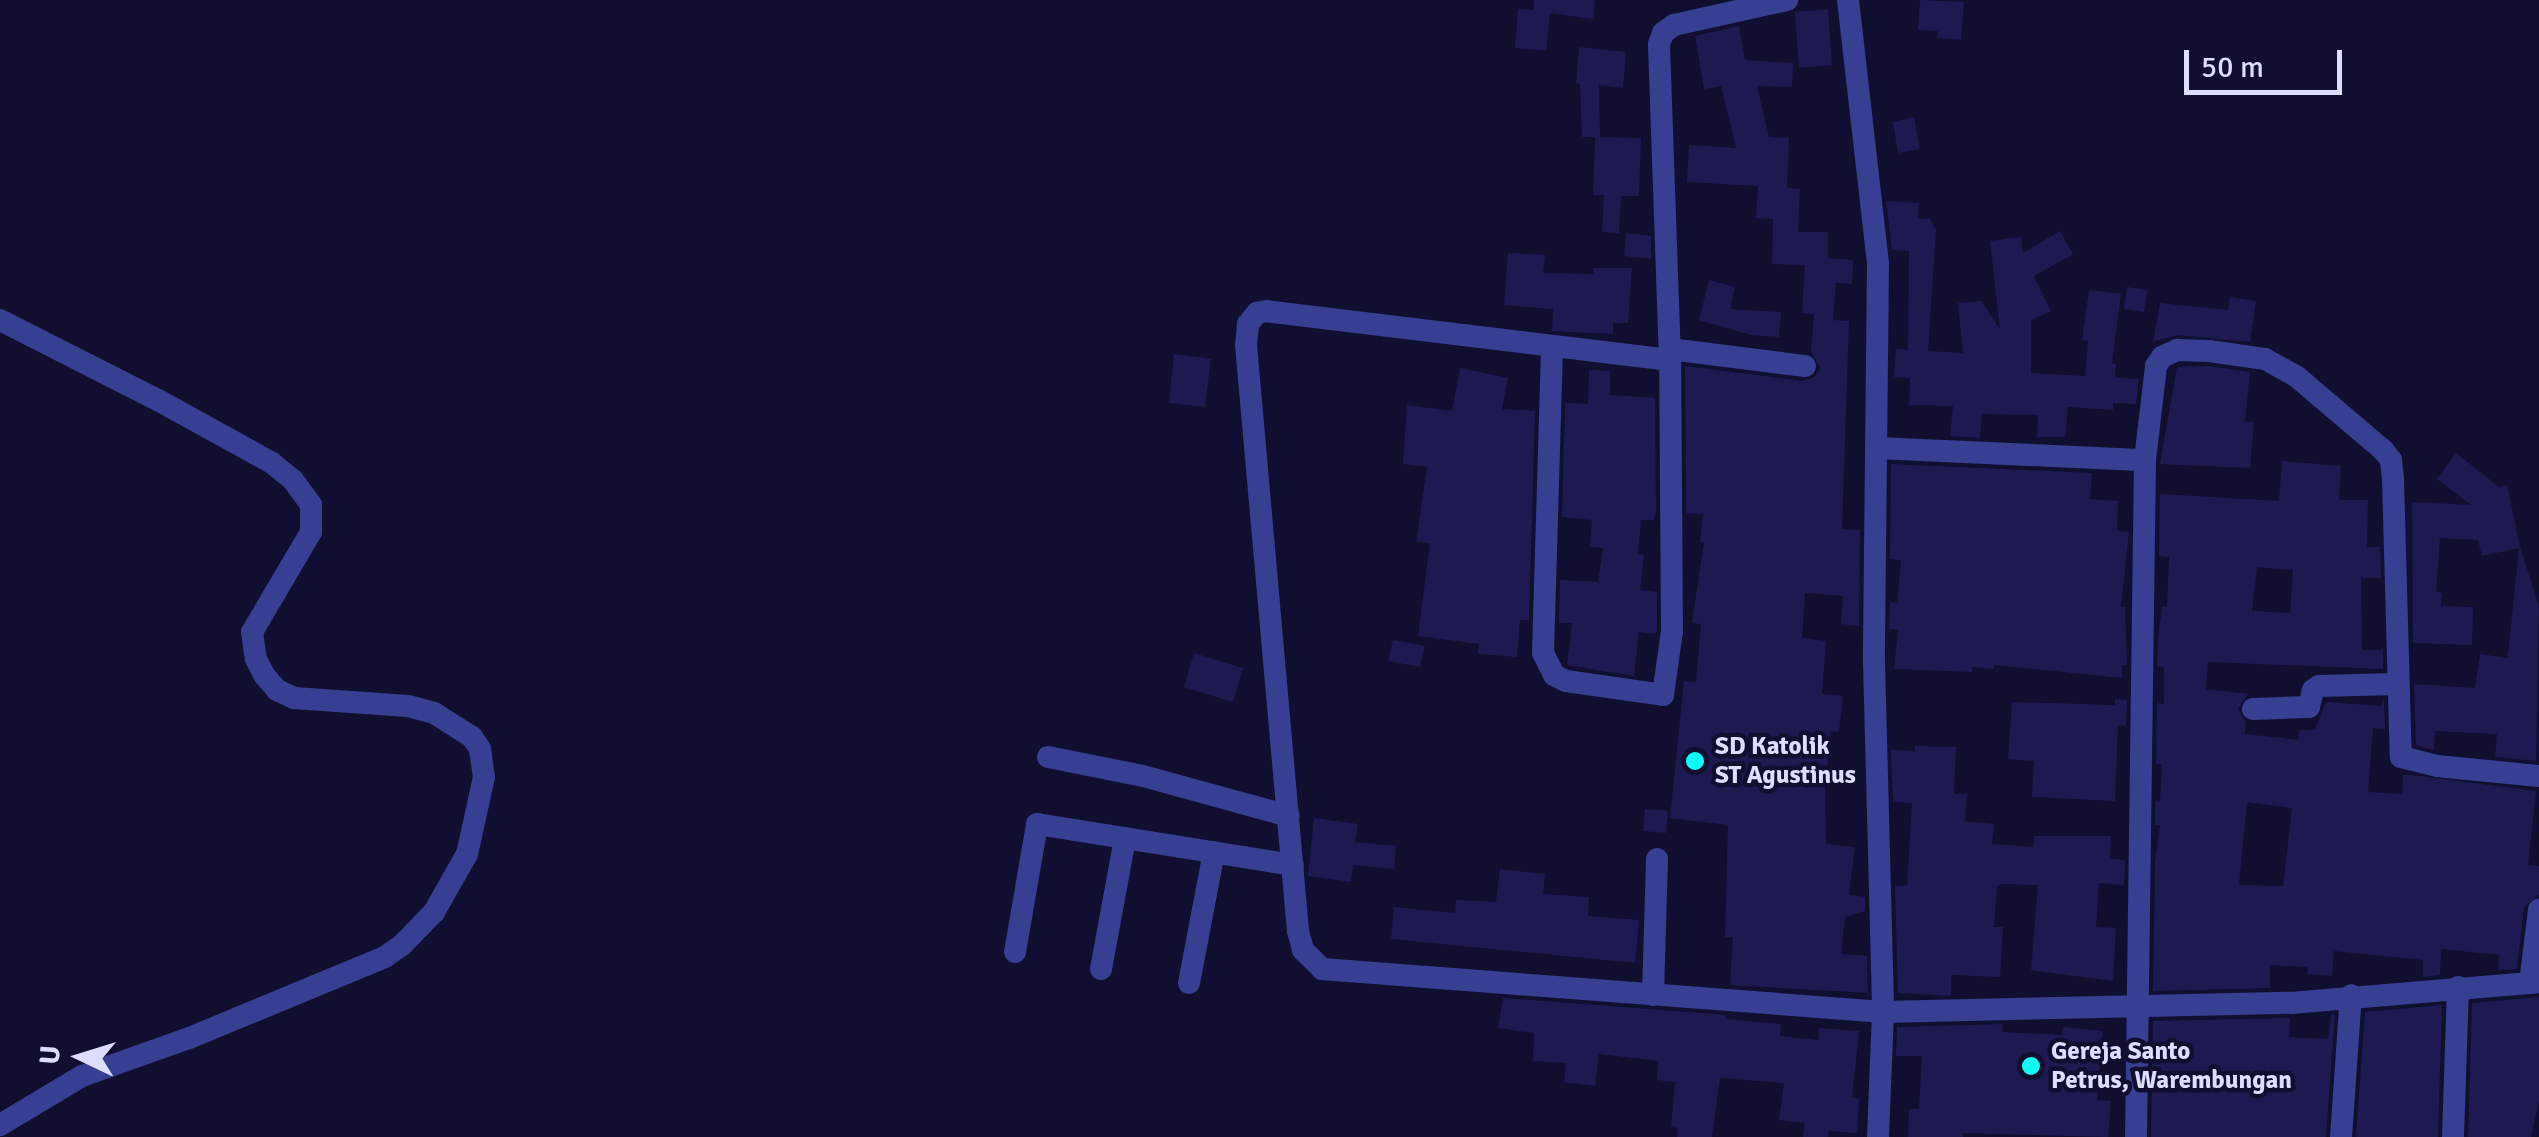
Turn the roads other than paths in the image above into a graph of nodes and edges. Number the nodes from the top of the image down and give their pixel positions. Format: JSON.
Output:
{"nodes":[{"id":1,"x":1787,"y":0,"type":"edge"},
{"id":2,"x":1848,"y":0,"type":"edge"},
{"id":3,"x":0,"y":320,"type":"edge"},
{"id":4,"x":1552,"y":349,"type":"junction"},
{"id":5,"x":1670,"y":354,"type":"junction"},
{"id":6,"x":1805,"y":366,"type":"dead end"},
{"id":7,"x":1877,"y":448,"type":"junction"},
{"id":8,"x":2145,"y":460,"type":"junction"},
{"id":9,"x":2396,"y":684,"type":"junction"},
{"id":10,"x":2253,"y":709,"type":"dead end"},
{"id":11,"x":1048,"y":758,"type":"dead end"},
{"id":12,"x":2539,"y":776,"type":"edge"},
{"id":13,"x":1289,"y":816,"type":"junction"},
{"id":14,"x":1125,"y":838,"type":"junction"},
{"id":15,"x":1214,"y":852,"type":"junction"},
{"id":16,"x":1658,"y":859,"type":"dead end"},
{"id":17,"x":1292,"y":864,"type":"junction"},
{"id":18,"x":2539,"y":910,"type":"edge"},
{"id":19,"x":1015,"y":952,"type":"dead end"},
{"id":20,"x":1101,"y":970,"type":"dead end"},
{"id":21,"x":2535,"y":982,"type":"edge"},
{"id":22,"x":1189,"y":983,"type":"dead end"},
{"id":23,"x":2458,"y":987,"type":"junction"},
{"id":24,"x":1654,"y":995,"type":"junction"},
{"id":25,"x":2352,"y":995,"type":"junction"},
{"id":26,"x":2135,"y":1009,"type":"junction"},
{"id":27,"x":1883,"y":1012,"type":"junction"},
{"id":28,"x":0,"y":1125,"type":"edge"},
{"id":29,"x":1878,"y":1137,"type":"edge"},
{"id":30,"x":2136,"y":1137,"type":"edge"},
{"id":31,"x":2341,"y":1137,"type":"edge"},
{"id":32,"x":2453,"y":1137,"type":"edge"}],
"edges":[{"from":1,"to":5,"type":"street"},
{"from":2,"to":7,"type":"street"},
{"from":3,"to":28,"type":"street"},
{"from":4,"to":5,"type":"street"},
{"from":4,"to":5,"type":"street"},
{"from":4,"to":13,"type":"street"},
{"from":5,"to":6,"type":"street"},
{"from":7,"to":8,"type":"street"},
{"from":7,"to":27,"type":"street"},
{"from":8,"to":9,"type":"street"},
{"from":8,"to":26,"type":"street"},
{"from":9,"to":10,"type":"street"},
{"from":9,"to":12,"type":"street"},
{"from":11,"to":13,"type":"street"},
{"from":13,"to":17,"type":"street"},
{"from":14,"to":15,"type":"street"},
{"from":14,"to":19,"type":"street"},
{"from":14,"to":20,"type":"street"},
{"from":15,"to":17,"type":"street"},
{"from":15,"to":22,"type":"street"},
{"from":16,"to":24,"type":"street"},
{"from":17,"to":24,"type":"street"},
{"from":18,"to":21,"type":"street"},
{"from":21,"to":23,"type":"street"},
{"from":23,"to":25,"type":"street"},
{"from":23,"to":32,"type":"street"},
{"from":24,"to":27,"type":"street"},
{"from":25,"to":26,"type":"street"},
{"from":25,"to":31,"type":"street"},
{"from":26,"to":27,"type":"street"},
{"from":26,"to":30,"type":"street"},
{"from":27,"to":29,"type":"street"}]}
